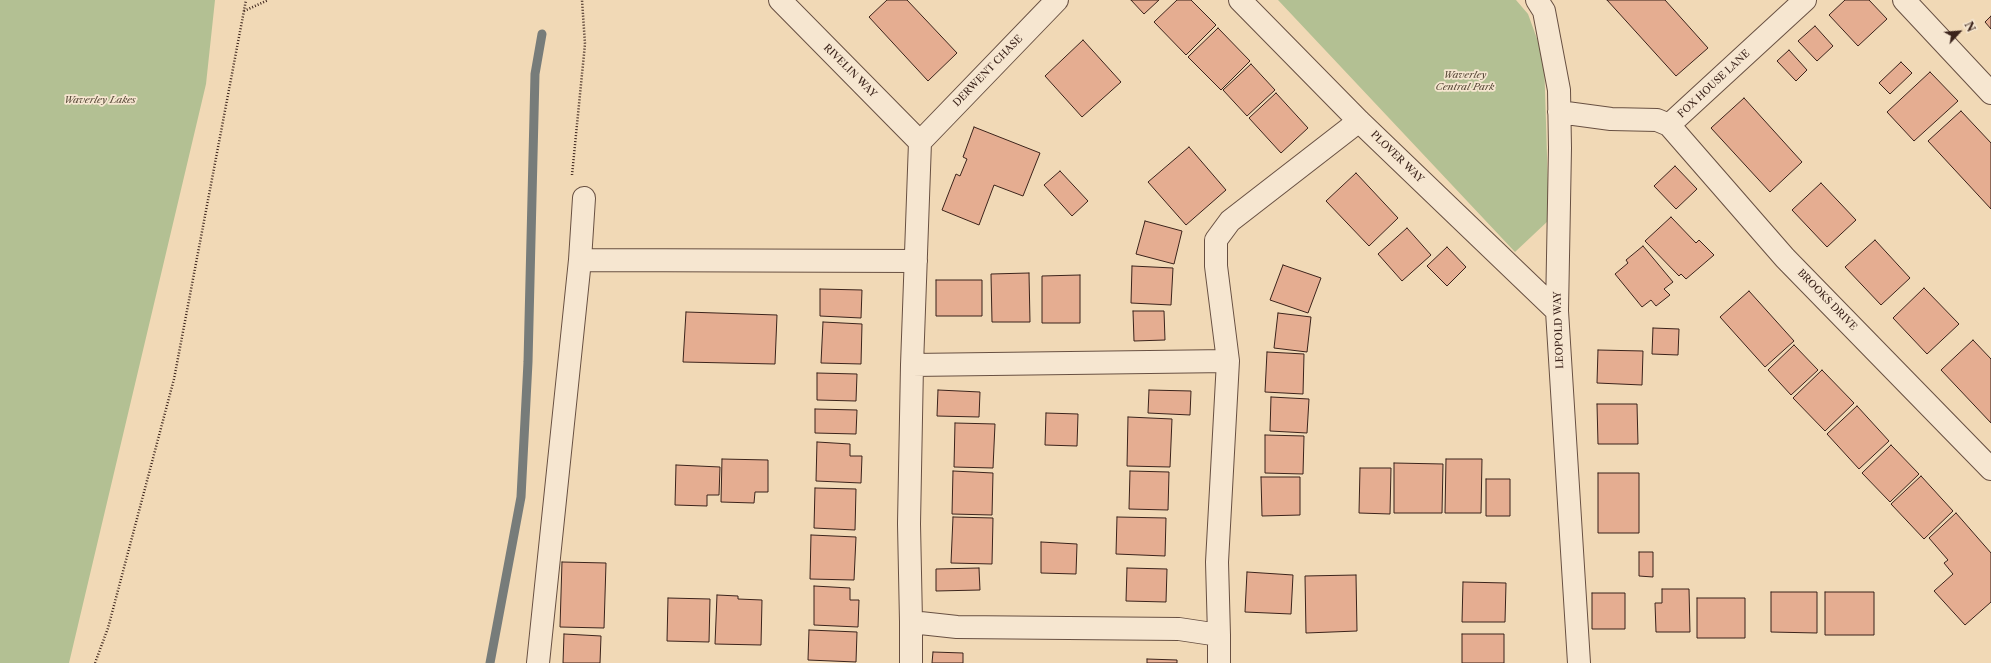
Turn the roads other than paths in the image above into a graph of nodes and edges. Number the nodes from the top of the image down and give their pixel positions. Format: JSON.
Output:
{"nodes":[{"id":1,"x":780,"y":0,"type":"edge"},
{"id":2,"x":1057,"y":0,"type":"edge"},
{"id":3,"x":1240,"y":0,"type":"edge"},
{"id":4,"x":1537,"y":0,"type":"edge"},
{"id":5,"x":1805,"y":0,"type":"edge"},
{"id":6,"x":1904,"y":0,"type":"edge"},
{"id":7,"x":1991,"y":93,"type":"edge"},
{"id":8,"x":1560,"y":112,"type":"junction"},
{"id":9,"x":1359,"y":121,"type":"junction"},
{"id":10,"x":1669,"y":125,"type":"junction"},
{"id":11,"x":920,"y":142,"type":"junction"},
{"id":12,"x":584,"y":198,"type":"dead end"},
{"id":13,"x":580,"y":260,"type":"junction"},
{"id":14,"x":916,"y":261,"type":"junction"},
{"id":15,"x":1556,"y":311,"type":"junction"},
{"id":16,"x":1228,"y":361,"type":"junction"},
{"id":17,"x":912,"y":365,"type":"junction"},
{"id":18,"x":1991,"y":469,"type":"edge"},
{"id":19,"x":911,"y":622,"type":"junction"},
{"id":20,"x":1219,"y":635,"type":"junction"},
{"id":21,"x":538,"y":663,"type":"edge"},
{"id":22,"x":911,"y":663,"type":"edge"},
{"id":23,"x":1219,"y":663,"type":"edge"},
{"id":24,"x":1579,"y":663,"type":"edge"}],
"edges":[{"from":1,"to":11,"type":"street","name":"RIVELIN WAY"},
{"from":2,"to":11,"type":"street","name":"DERWENT CHASE"},
{"from":3,"to":9,"type":"street","name":"PLOVER WAY"},
{"from":4,"to":8,"type":"street","name":"LEOPOLD WAY"},
{"from":5,"to":10,"type":"street","name":"FOX HOUSE LANE"},
{"from":6,"to":7,"type":"street"},
{"from":8,"to":10,"type":"street","name":"FOX HOUSE LANE"},
{"from":8,"to":15,"type":"street","name":"LEOPOLD WAY"},
{"from":9,"to":15,"type":"street","name":"PLOVER WAY"},
{"from":9,"to":16,"type":"street"},
{"from":10,"to":18,"type":"street","name":"BROOKS DRIVE"},
{"from":11,"to":14,"type":"street"},
{"from":12,"to":13,"type":"street"},
{"from":13,"to":14,"type":"street"},
{"from":13,"to":21,"type":"street"},
{"from":14,"to":17,"type":"street"},
{"from":15,"to":24,"type":"street","name":"LEOPOLD WAY"},
{"from":16,"to":17,"type":"street"},
{"from":16,"to":20,"type":"street"},
{"from":17,"to":19,"type":"street"},
{"from":19,"to":20,"type":"street"},
{"from":19,"to":22,"type":"street"},
{"from":20,"to":23,"type":"street"}]}
